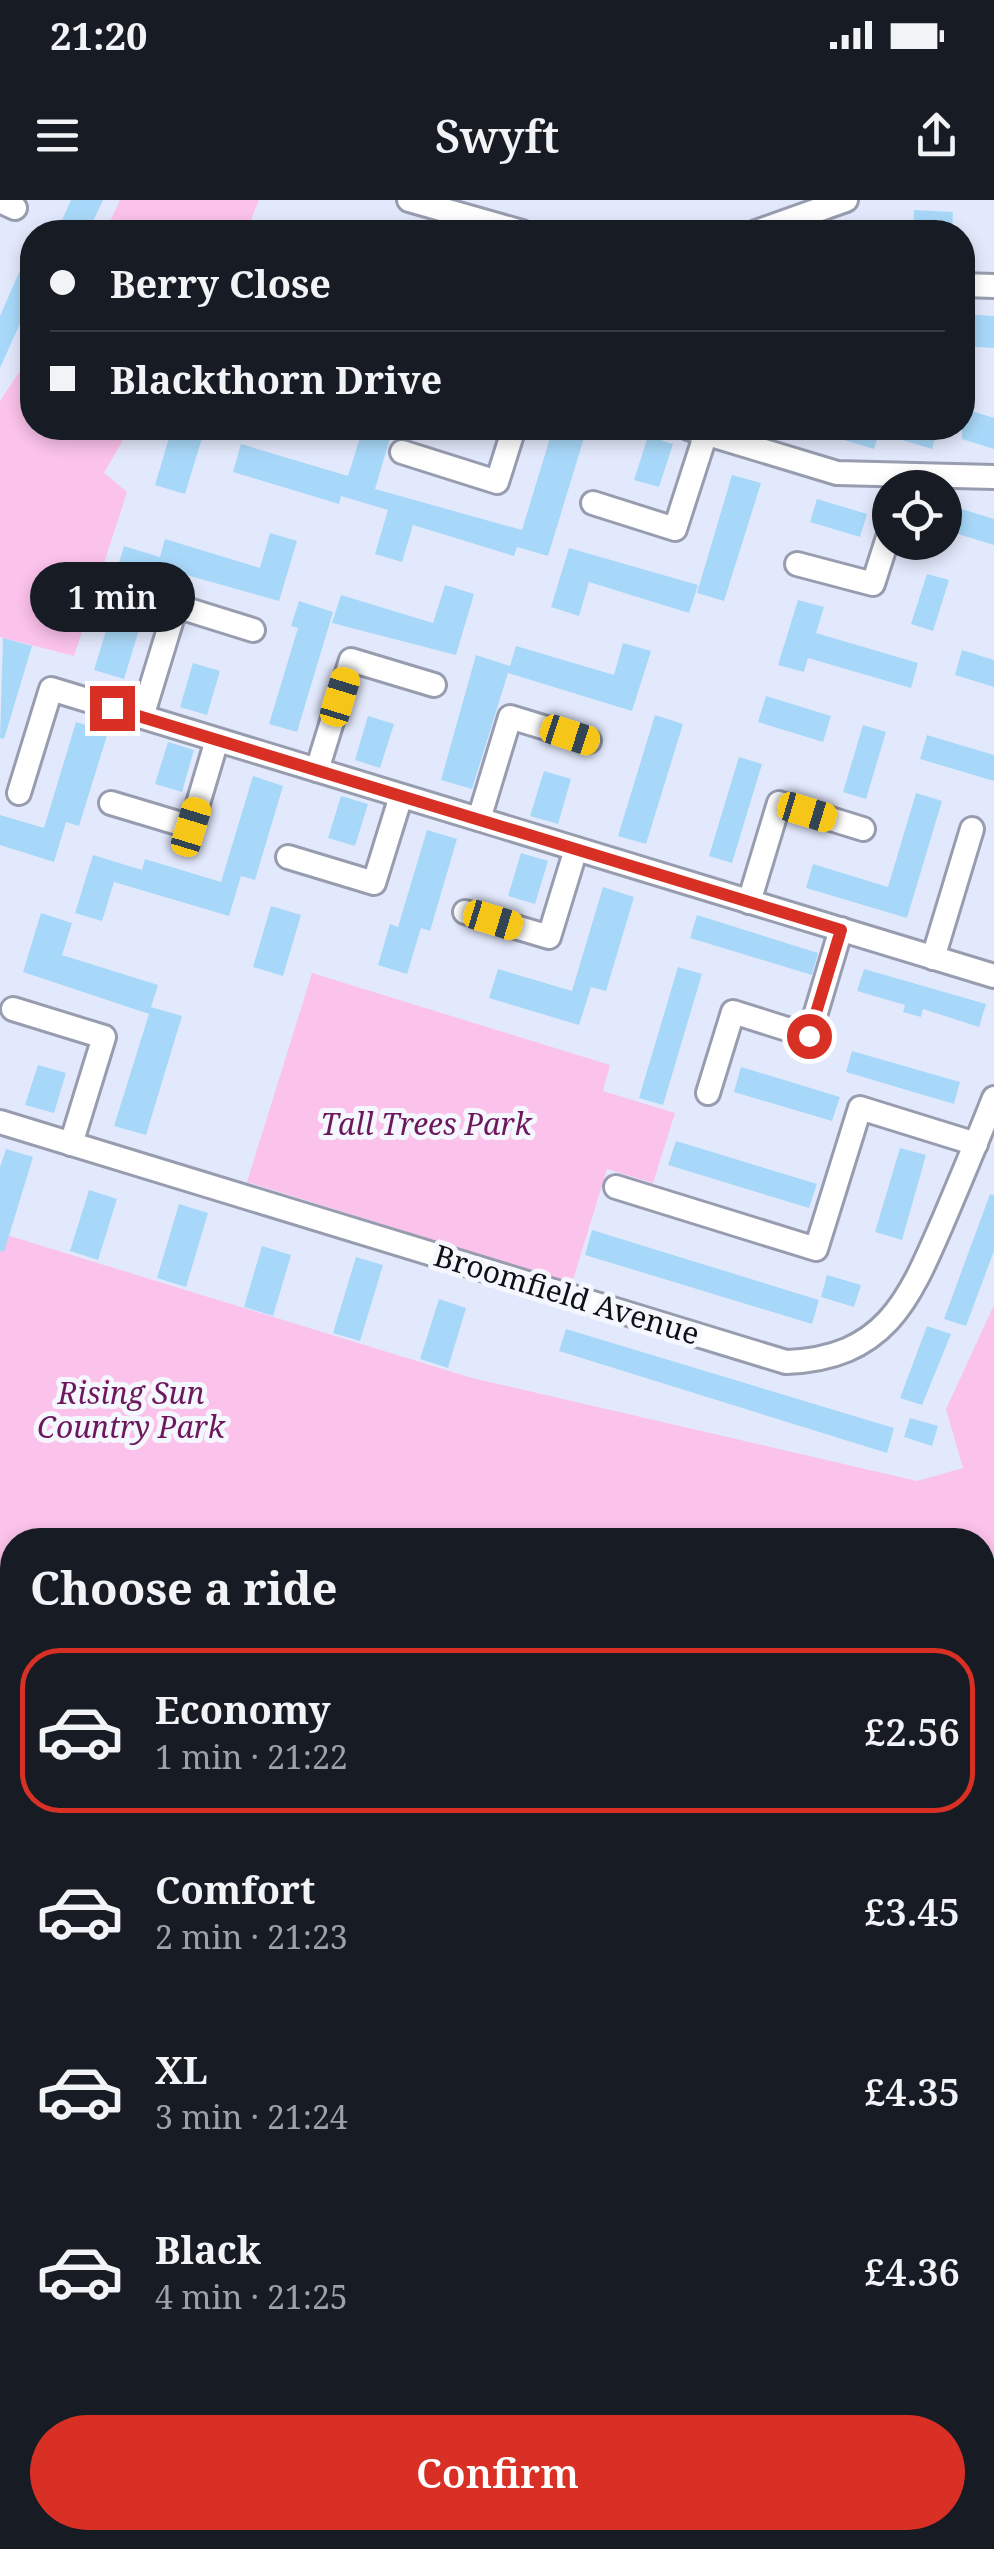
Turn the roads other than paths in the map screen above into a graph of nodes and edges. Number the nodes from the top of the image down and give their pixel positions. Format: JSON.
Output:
{"nodes":[{"id":1,"x":409,"y":200,"type":"edge"},
{"id":2,"x":846,"y":200,"type":"edge"},
{"id":3,"x":480,"y":220,"type":"edge"},
{"id":4,"x":790,"y":220,"type":"edge"},
{"id":5,"x":510,"y":440,"type":"edge"},
{"id":6,"x":697,"y":440,"type":"edge"},
{"id":7,"x":729,"y":440,"type":"edge"},
{"id":8,"x":402,"y":452,"type":"dead end"},
{"id":9,"x":994,"y":478,"type":"edge"},
{"id":10,"x":872,"y":479,"type":"edge"},
{"id":11,"x":962,"y":480,"type":"edge"},
{"id":12,"x":592,"y":503,"type":"dead end"},
{"id":13,"x":881,"y":560,"type":"edge"},
{"id":14,"x":797,"y":564,"type":"dead end"},
{"id":15,"x":254,"y":630,"type":"dead end"},
{"id":16,"x":434,"y":685,"type":"dead end"},
{"id":17,"x":142,"y":717,"type":"junction"},
{"id":18,"x":218,"y":740,"type":"junction"},
{"id":19,"x":589,"y":741,"type":"dead end"},
{"id":20,"x":317,"y":770,"type":"junction"},
{"id":21,"x":19,"y":793,"type":"dead end"},
{"id":22,"x":401,"y":796,"type":"junction"},
{"id":23,"x":111,"y":803,"type":"dead end"},
{"id":24,"x":479,"y":820,"type":"junction"},
{"id":25,"x":863,"y":829,"type":"dead end"},
{"id":26,"x":972,"y":829,"type":"dead end"},
{"id":27,"x":576,"y":849,"type":"junction"},
{"id":28,"x":288,"y":857,"type":"dead end"},
{"id":29,"x":750,"y":902,"type":"junction"},
{"id":30,"x":465,"y":912,"type":"dead end"},
{"id":31,"x":841,"y":930,"type":"junction"},
{"id":32,"x":933,"y":958,"type":"junction"},
{"id":33,"x":994,"y":976,"type":"edge"},
{"id":34,"x":13,"y":1009,"type":"dead end"},
{"id":35,"x":708,"y":1094,"type":"dead end"},
{"id":36,"x":994,"y":1098,"type":"edge"},
{"id":37,"x":0,"y":1122,"type":"edge"},
{"id":38,"x":71,"y":1144,"type":"junction"},
{"id":39,"x":976,"y":1144,"type":"junction"},
{"id":40,"x":616,"y":1187,"type":"dead end"}],
"edges":[{"from":1,"to":3,"type":"street"},
{"from":2,"to":4,"type":"street"},
{"from":5,"to":8,"type":"street"},
{"from":6,"to":12,"type":"street"},
{"from":7,"to":10,"type":"street"},
{"from":9,"to":11,"type":"street"},
{"from":13,"to":14,"type":"street"},
{"from":15,"to":17,"type":"street"},
{"from":16,"to":20,"type":"street"},
{"from":17,"to":18,"type":"street"},
{"from":17,"to":21,"type":"street"},
{"from":18,"to":20,"type":"street"},
{"from":18,"to":23,"type":"street"},
{"from":19,"to":24,"type":"street"},
{"from":20,"to":22,"type":"street"},
{"from":22,"to":24,"type":"street"},
{"from":22,"to":28,"type":"street"},
{"from":24,"to":27,"type":"street"},
{"from":25,"to":29,"type":"street"},
{"from":26,"to":32,"type":"street"},
{"from":27,"to":29,"type":"street"},
{"from":27,"to":30,"type":"street"},
{"from":29,"to":31,"type":"street"},
{"from":31,"to":32,"type":"street"},
{"from":31,"to":35,"type":"street"},
{"from":32,"to":33,"type":"street"},
{"from":34,"to":38,"type":"street"},
{"from":36,"to":39,"type":"street","name":"Broomfield Avenue"},
{"from":37,"to":38,"type":"street","name":"Broomfield Avenue"},
{"from":38,"to":39,"type":"street","name":"Broomfield Avenue"},
{"from":39,"to":40,"type":"street"}]}
